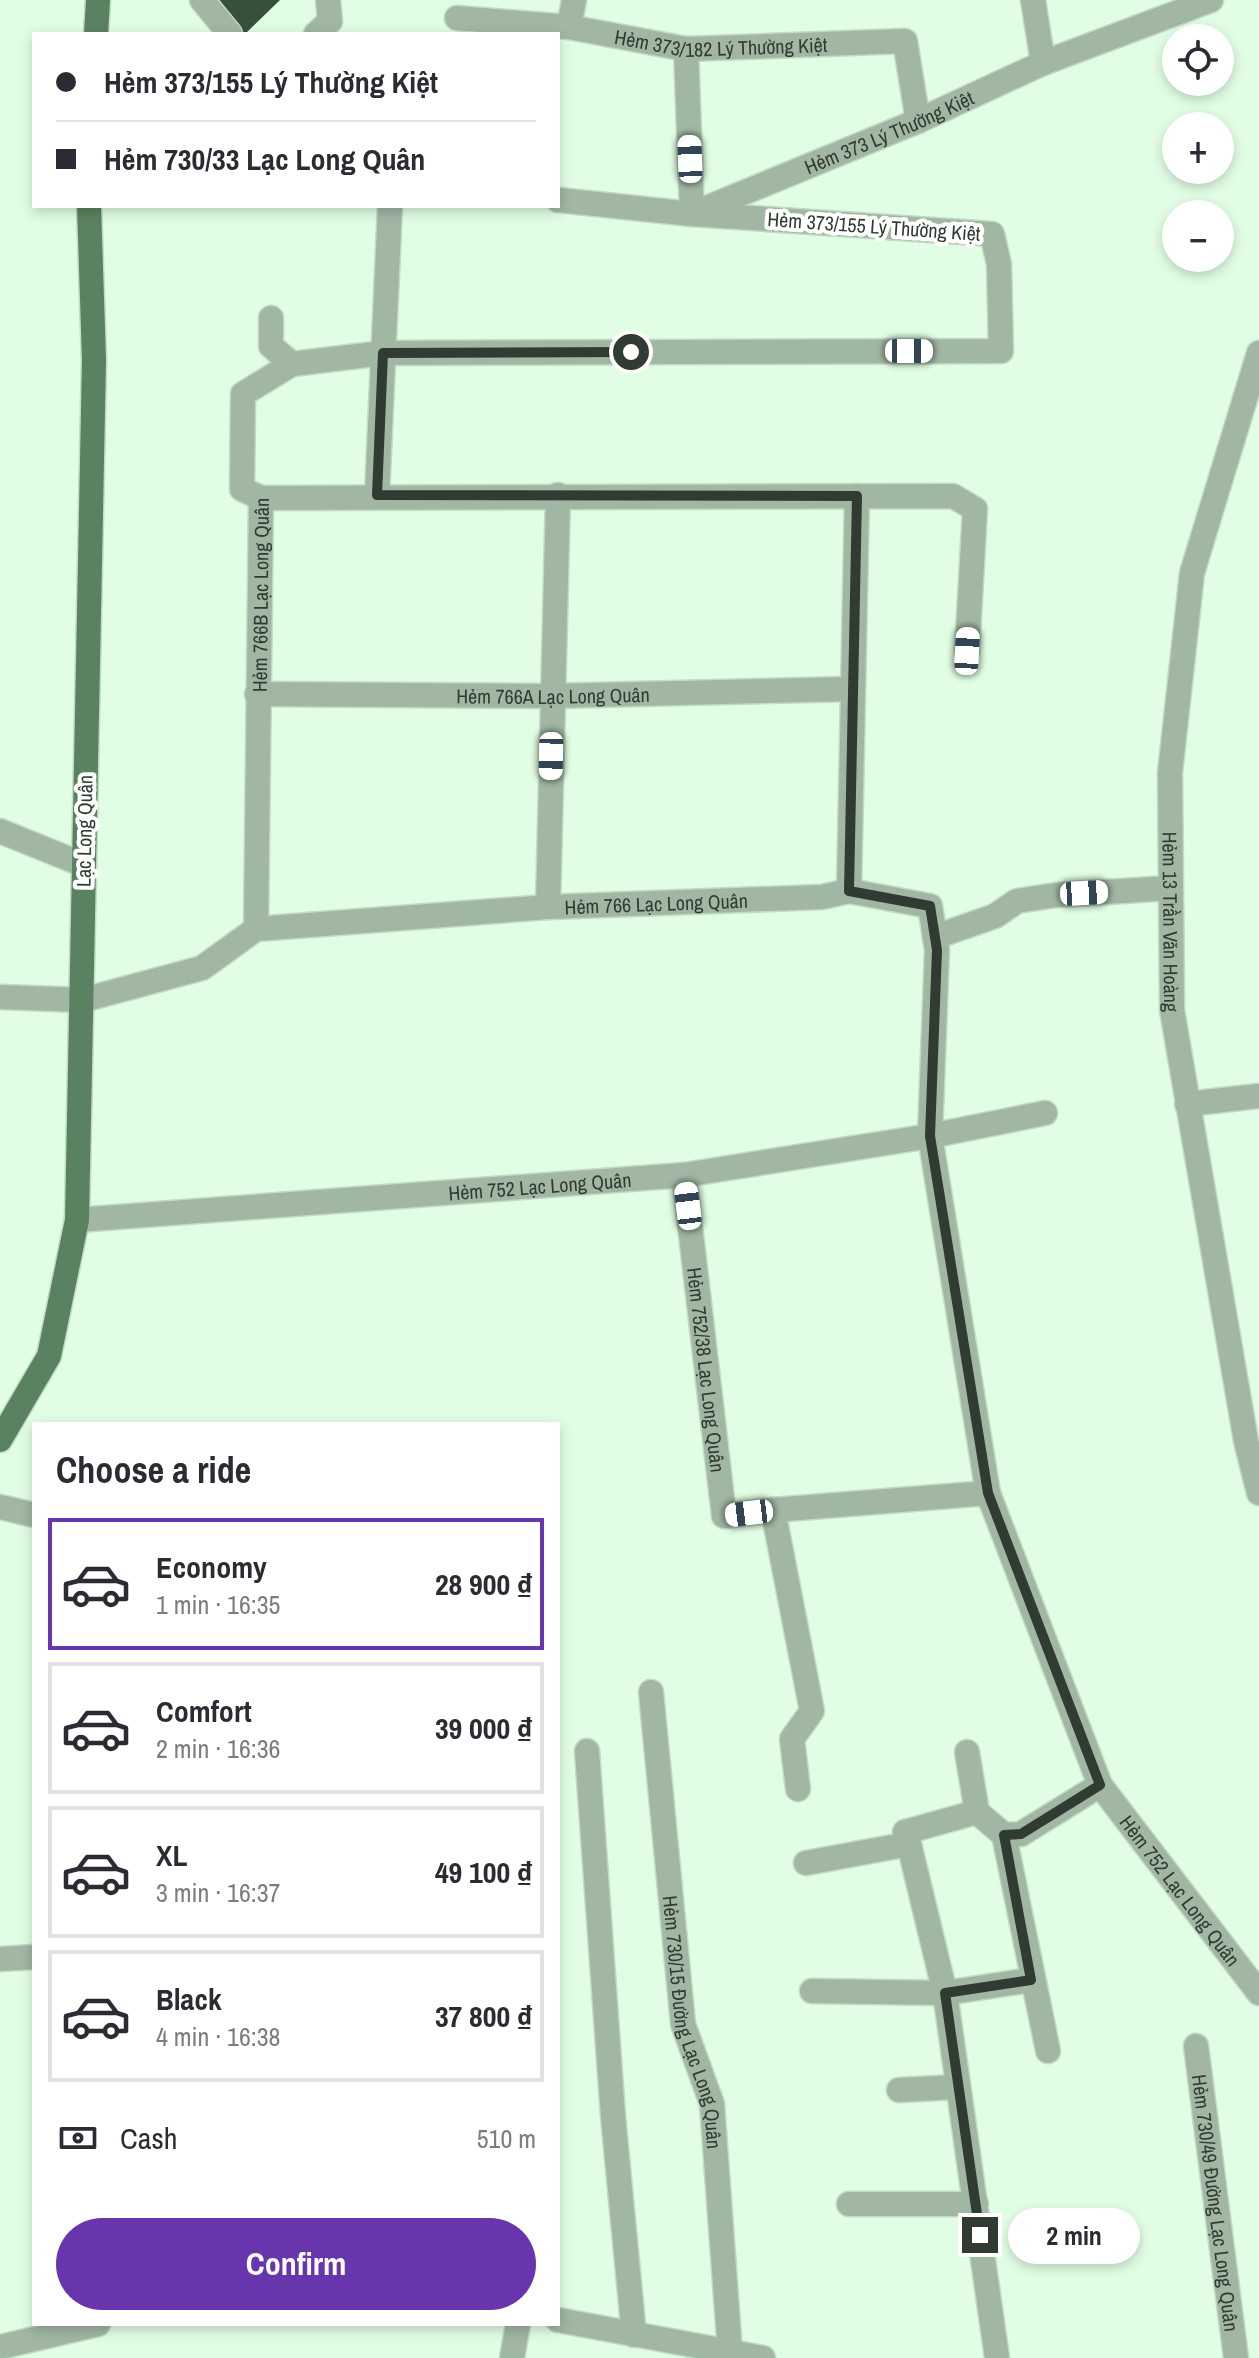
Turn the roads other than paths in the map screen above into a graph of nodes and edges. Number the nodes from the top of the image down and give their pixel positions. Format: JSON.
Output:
{"nodes":[{"id":1,"x":98,"y":0,"type":"edge"},
{"id":2,"x":202,"y":0,"type":"edge"},
{"id":3,"x":328,"y":0,"type":"edge"},
{"id":4,"x":574,"y":0,"type":"edge"},
{"id":5,"x":1033,"y":0,"type":"edge"},
{"id":6,"x":1211,"y":0,"type":"edge"},
{"id":7,"x":456,"y":17,"type":"edge"},
{"id":8,"x":569,"y":27,"type":"junction"},
{"id":9,"x":96,"y":32,"type":"edge"},
{"id":10,"x":228,"y":32,"type":"edge"},
{"id":11,"x":318,"y":32,"type":"edge"},
{"id":12,"x":686,"y":49,"type":"junction"},
{"id":13,"x":1043,"y":63,"type":"junction"},
{"id":14,"x":918,"y":121,"type":"junction"},
{"id":15,"x":560,"y":200,"type":"edge"},
{"id":16,"x":89,"y":208,"type":"edge"},
{"id":17,"x":390,"y":208,"type":"edge"},
{"id":18,"x":692,"y":214,"type":"junction"},
{"id":19,"x":271,"y":318,"type":"dead end"},
{"id":20,"x":383,"y":353,"type":"junction"},
{"id":21,"x":1259,"y":353,"type":"edge"},
{"id":22,"x":292,"y":364,"type":"junction"},
{"id":23,"x":377,"y":495,"type":"junction"},
{"id":24,"x":558,"y":495,"type":"junction"},
{"id":25,"x":857,"y":496,"type":"junction"},
{"id":26,"x":261,"y":498,"type":"junction"},
{"id":27,"x":967,"y":651,"type":"dead end"},
{"id":28,"x":851,"y":689,"type":"junction"},
{"id":29,"x":257,"y":694,"type":"junction"},
{"id":30,"x":552,"y":696,"type":"junction"},
{"id":31,"x":0,"y":831,"type":"edge"},
{"id":32,"x":84,"y":865,"type":"junction"},
{"id":33,"x":1171,"y":888,"type":"junction"},
{"id":34,"x":849,"y":891,"type":"junction"},
{"id":35,"x":548,"y":907,"type":"junction"},
{"id":36,"x":256,"y":929,"type":"junction"},
{"id":37,"x":935,"y":937,"type":"junction"},
{"id":38,"x":0,"y":997,"type":"edge"},
{"id":39,"x":83,"y":1000,"type":"junction"},
{"id":40,"x":1259,"y":1096,"type":"edge"},
{"id":41,"x":1187,"y":1104,"type":"junction"},
{"id":42,"x":1045,"y":1113,"type":"dead end"},
{"id":43,"x":930,"y":1136,"type":"junction"},
{"id":44,"x":684,"y":1175,"type":"junction"},
{"id":45,"x":77,"y":1220,"type":"junction"},
{"id":46,"x":0,"y":1440,"type":"edge"},
{"id":47,"x":988,"y":1493,"type":"junction"},
{"id":48,"x":1259,"y":1493,"type":"edge"},
{"id":49,"x":0,"y":1507,"type":"edge"},
{"id":50,"x":773,"y":1510,"type":"junction"},
{"id":51,"x":32,"y":1515,"type":"edge"},
{"id":52,"x":651,"y":1692,"type":"dead end"},
{"id":53,"x":587,"y":1751,"type":"dead end"},
{"id":54,"x":967,"y":1752,"type":"dead end"},
{"id":55,"x":1100,"y":1785,"type":"junction"},
{"id":56,"x":798,"y":1789,"type":"dead end"},
{"id":57,"x":977,"y":1812,"type":"junction"},
{"id":58,"x":1004,"y":1835,"type":"junction"},
{"id":59,"x":909,"y":1844,"type":"junction"},
{"id":60,"x":806,"y":1863,"type":"dead end"},
{"id":61,"x":32,"y":1957,"type":"edge"},
{"id":62,"x":0,"y":1959,"type":"edge"},
{"id":63,"x":1031,"y":1980,"type":"junction"},
{"id":64,"x":812,"y":1991,"type":"dead end"},
{"id":65,"x":945,"y":1993,"type":"junction"},
{"id":66,"x":1259,"y":1993,"type":"edge"},
{"id":67,"x":1196,"y":2046,"type":"dead end"},
{"id":68,"x":1048,"y":2051,"type":"dead end"},
{"id":69,"x":958,"y":2087,"type":"junction"},
{"id":70,"x":899,"y":2090,"type":"dead end"},
{"id":71,"x":849,"y":2204,"type":"dead end"},
{"id":72,"x":976,"y":2204,"type":"junction"},
{"id":73,"x":560,"y":2320,"type":"edge"},
{"id":74,"x":89,"y":2326,"type":"edge"},
{"id":75,"x":518,"y":2326,"type":"edge"},
{"id":76,"x":634,"y":2335,"type":"junction"},
{"id":77,"x":0,"y":2347,"type":"edge"},
{"id":78,"x":730,"y":2352,"type":"junction"},
{"id":79,"x":512,"y":2358,"type":"edge"},
{"id":80,"x":763,"y":2358,"type":"edge"},
{"id":81,"x":997,"y":2358,"type":"edge"},
{"id":82,"x":1236,"y":2358,"type":"edge"}],
"edges":[{"from":1,"to":9,"type":"main road"},
{"from":2,"to":10,"type":"street"},
{"from":3,"to":11,"type":"street"},
{"from":4,"to":8,"type":"street"},
{"from":5,"to":13,"type":"street"},
{"from":6,"to":13,"type":"street","name":"Hẻm 373 Lý Thường Kiệt"},
{"from":7,"to":8,"type":"street","name":"Hẻm 373/182 Lý Thường Kiệt"},
{"from":8,"to":12,"type":"street","name":"Hẻm 373/182 Lý Thường Kiệt"},
{"from":12,"to":14,"type":"street","name":"Hẻm 373/182 Lý Thường Kiệt"},
{"from":12,"to":18,"type":"street"},
{"from":13,"to":14,"type":"street","name":"Hẻm 373 Lý Thường Kiệt"},
{"from":14,"to":18,"type":"street","name":"Hẻm 373 Lý Thường Kiệt"},
{"from":15,"to":18,"type":"street","name":"Hẻm 373 Lý Thường Kiệt"},
{"from":16,"to":32,"type":"main road","name":"Lạc Long Quân"},
{"from":17,"to":20,"type":"street"},
{"from":18,"to":20,"type":"street","name":"Hẻm 373/155 Lý Thường Kiệt"},
{"from":19,"to":22,"type":"street"},
{"from":20,"to":22,"type":"street"},
{"from":20,"to":23,"type":"street"},
{"from":21,"to":33,"type":"street","name":"Hẻm 13 Trần Văn Hoàng"},
{"from":22,"to":26,"type":"street"},
{"from":23,"to":24,"type":"street","name":"Hẻm 766B Lạc Long Quân"},
{"from":23,"to":26,"type":"street","name":"Hẻm 766B Lạc Long Quân"},
{"from":24,"to":25,"type":"street","name":"Hẻm 766B Lạc Long Quân"},
{"from":24,"to":30,"type":"street"},
{"from":25,"to":27,"type":"street","name":"Hẻm 766B Lạc Long Quân"},
{"from":25,"to":28,"type":"street"},
{"from":26,"to":29,"type":"street","name":"Hẻm 766B Lạc Long Quân"},
{"from":28,"to":30,"type":"street","name":"Hẻm 766A Lạc Long Quân"},
{"from":28,"to":34,"type":"street"},
{"from":29,"to":30,"type":"street","name":"Hẻm 766A Lạc Long Quân"},
{"from":29,"to":36,"type":"street","name":"Hẻm 766B Lạc Long Quân"},
{"from":30,"to":35,"type":"street"},
{"from":31,"to":32,"type":"street"},
{"from":32,"to":39,"type":"main road","name":"Lạc Long Quân"},
{"from":33,"to":37,"type":"street"},
{"from":33,"to":41,"type":"street","name":"Hẻm 13 Trần Văn Hoàng"},
{"from":34,"to":35,"type":"street","name":"Hẻm 766 Lạc Long Quân"},
{"from":34,"to":37,"type":"street","name":"Hẻm 766 Lạc Long Quân"},
{"from":35,"to":36,"type":"street","name":"Hẻm 766 Lạc Long Quân"},
{"from":36,"to":39,"type":"street"},
{"from":37,"to":43,"type":"street"},
{"from":38,"to":39,"type":"street"},
{"from":39,"to":45,"type":"main road","name":"Lạc Long Quân"},
{"from":40,"to":41,"type":"street"},
{"from":41,"to":48,"type":"street","name":"Hẻm 13 Trần Văn Hoàng"},
{"from":42,"to":43,"type":"street"},
{"from":43,"to":44,"type":"street","name":"Hẻm 752 Lạc Long Quân"},
{"from":43,"to":47,"type":"street","name":"Hẻm 752 Lạc Long Quân"},
{"from":44,"to":45,"type":"street","name":"Hẻm 752 Lạc Long Quân"},
{"from":44,"to":50,"type":"street","name":"Hẻm 752/38 Lạc Long Quân"},
{"from":45,"to":46,"type":"main road","name":"Lạc Long Quân"},
{"from":47,"to":50,"type":"street"},
{"from":47,"to":55,"type":"street","name":"Hẻm 752 Lạc Long Quân"},
{"from":49,"to":51,"type":"street"},
{"from":50,"to":56,"type":"street"},
{"from":52,"to":78,"type":"street","name":"Hẻm 730/15 Đường Lạc Long Quân"},
{"from":53,"to":76,"type":"street"},
{"from":54,"to":57,"type":"street"},
{"from":55,"to":58,"type":"street"},
{"from":55,"to":66,"type":"street","name":"Hẻm 752 Lạc Long Quân"},
{"from":57,"to":58,"type":"street"},
{"from":57,"to":59,"type":"street"},
{"from":58,"to":63,"type":"street"},
{"from":59,"to":60,"type":"street"},
{"from":59,"to":65,"type":"street"},
{"from":61,"to":62,"type":"street"},
{"from":63,"to":65,"type":"street"},
{"from":63,"to":68,"type":"street"},
{"from":64,"to":65,"type":"street"},
{"from":65,"to":69,"type":"street"},
{"from":67,"to":82,"type":"street","name":"Hẻm 730/49 Đường Lạc Long Quân"},
{"from":69,"to":70,"type":"street"},
{"from":69,"to":72,"type":"street"},
{"from":71,"to":72,"type":"street"},
{"from":72,"to":81,"type":"street"},
{"from":73,"to":76,"type":"street"},
{"from":74,"to":77,"type":"street"},
{"from":75,"to":79,"type":"street"},
{"from":76,"to":78,"type":"street"},
{"from":78,"to":80,"type":"street"}]}
